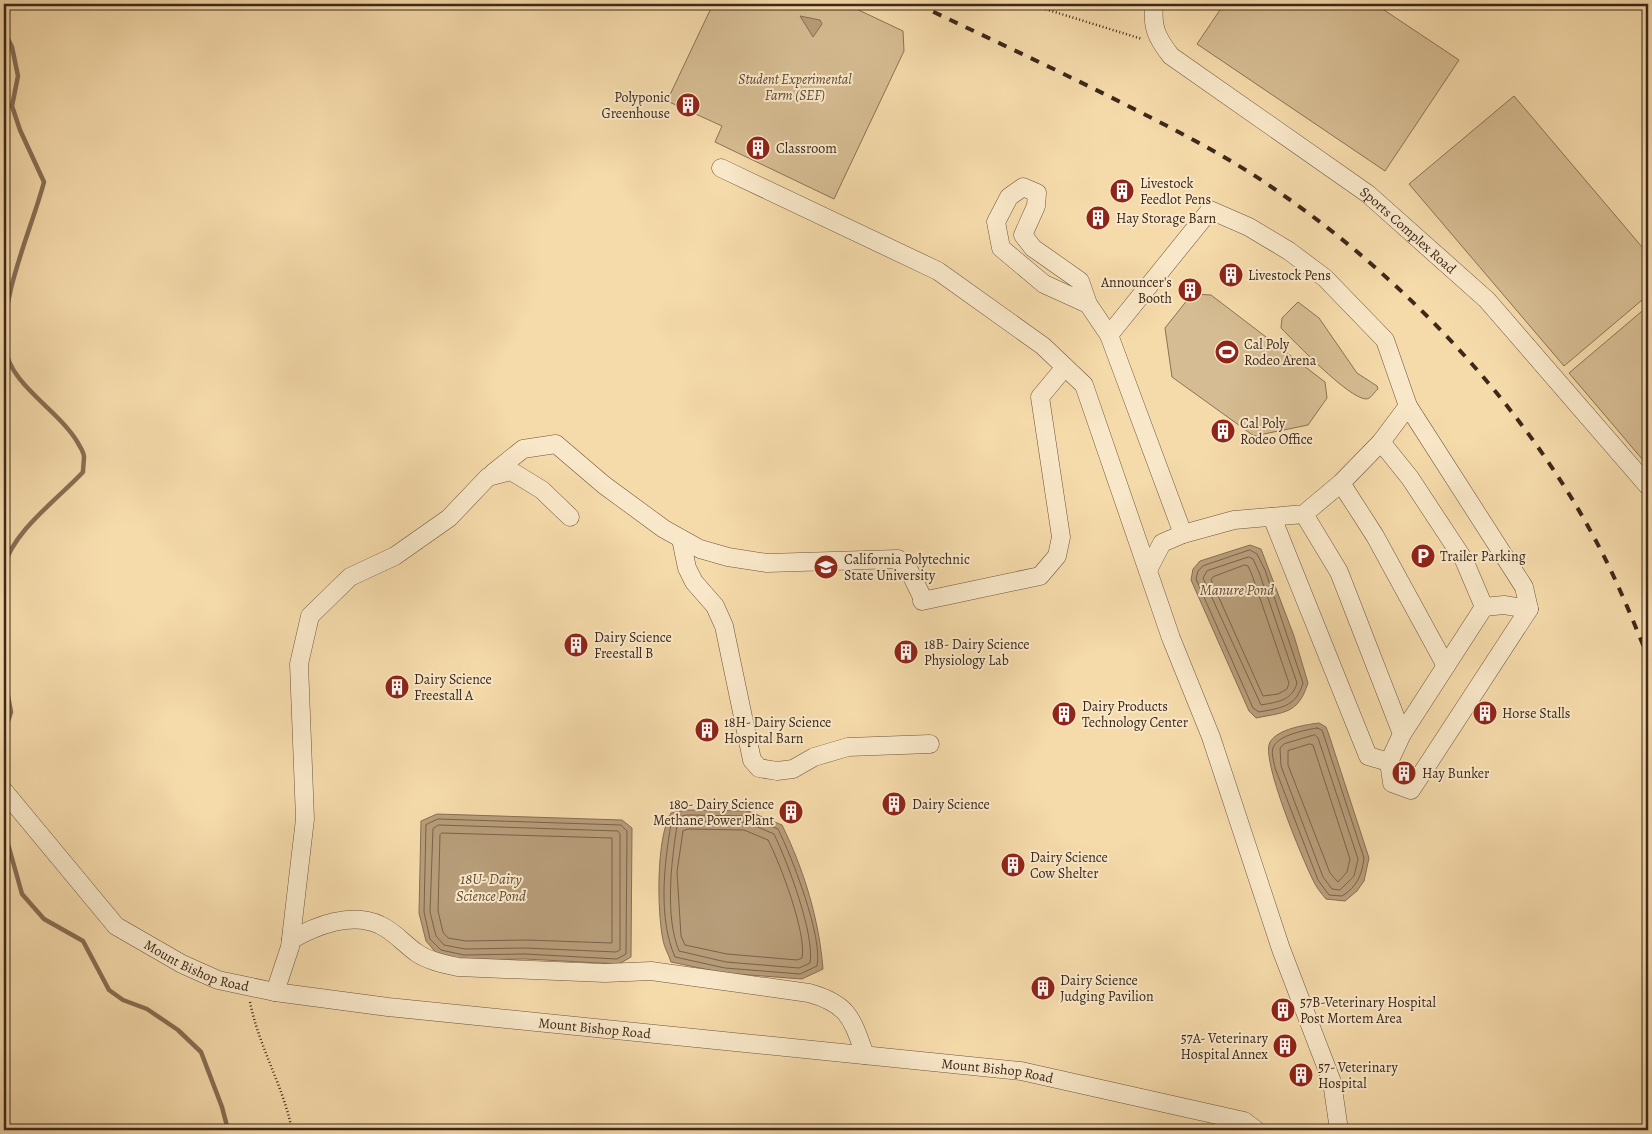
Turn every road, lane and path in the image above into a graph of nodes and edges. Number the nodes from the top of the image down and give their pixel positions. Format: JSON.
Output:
{"nodes":[{"id":1,"x":1029,"y":4,"type":"edge"},
{"id":2,"x":1154,"y":4,"type":"edge"},
{"id":3,"x":1158,"y":39,"type":"junction"},
{"id":4,"x":721,"y":168,"type":"dead end"},
{"id":5,"x":1088,"y":304,"type":"junction"},
{"id":6,"x":1109,"y":335,"type":"junction"},
{"id":7,"x":1065,"y":367,"type":"junction"},
{"id":8,"x":1408,"y":406,"type":"junction"},
{"id":9,"x":1381,"y":442,"type":"junction"},
{"id":10,"x":488,"y":477,"type":"junction"},
{"id":11,"x":1341,"y":483,"type":"junction"},
{"id":12,"x":1648,"y":486,"type":"edge"},
{"id":13,"x":1304,"y":514,"type":"junction"},
{"id":14,"x":570,"y":517,"type":"dead end"},
{"id":15,"x":1272,"y":517,"type":"junction"},
{"id":16,"x":1184,"y":534,"type":"junction"},
{"id":17,"x":681,"y":539,"type":"junction"},
{"id":18,"x":1148,"y":570,"type":"junction"},
{"id":19,"x":1484,"y":607,"type":"junction"},
{"id":20,"x":1529,"y":609,"type":"junction"},
{"id":21,"x":1446,"y":666,"type":"junction"},
{"id":22,"x":1402,"y":734,"type":"junction"},
{"id":23,"x":930,"y":744,"type":"dead end"},
{"id":24,"x":1389,"y":762,"type":"junction"},
{"id":25,"x":4,"y":791,"type":"edge"},
{"id":26,"x":291,"y":940,"type":"junction"},
{"id":27,"x":246,"y":986,"type":"junction"},
{"id":28,"x":275,"y":992,"type":"junction"},
{"id":29,"x":865,"y":1055,"type":"junction"},
{"id":30,"x":292,"y":1130,"type":"edge"},
{"id":31,"x":1256,"y":1130,"type":"edge"},
{"id":32,"x":1339,"y":1130,"type":"edge"}],
"edges":[{"from":1,"to":3,"type":"path"},
{"from":2,"to":3,"type":"street","name":"Sports Complex Road"},
{"from":3,"to":12,"type":"street","name":"Sports Complex Road"},
{"from":4,"to":7,"type":"street"},
{"from":5,"to":5,"type":"street"},
{"from":5,"to":6,"type":"street"},
{"from":6,"to":8,"type":"street"},
{"from":6,"to":16,"type":"street"},
{"from":7,"to":17,"type":"street"},
{"from":7,"to":18,"type":"street"},
{"from":8,"to":9,"type":"street"},
{"from":8,"to":20,"type":"street"},
{"from":9,"to":11,"type":"street"},
{"from":9,"to":19,"type":"street"},
{"from":10,"to":14,"type":"street"},
{"from":10,"to":17,"type":"street"},
{"from":10,"to":26,"type":"street"},
{"from":11,"to":13,"type":"street"},
{"from":11,"to":21,"type":"street"},
{"from":13,"to":15,"type":"street"},
{"from":13,"to":22,"type":"street"},
{"from":15,"to":16,"type":"street"},
{"from":15,"to":24,"type":"street"},
{"from":16,"to":18,"type":"street"},
{"from":17,"to":23,"type":"street"},
{"from":18,"to":32,"type":"street"},
{"from":19,"to":20,"type":"street"},
{"from":19,"to":21,"type":"street"},
{"from":20,"to":24,"type":"street"},
{"from":21,"to":22,"type":"street"},
{"from":22,"to":24,"type":"street"},
{"from":25,"to":27,"type":"street","name":"Mount Bishop Road"},
{"from":26,"to":28,"type":"street"},
{"from":26,"to":29,"type":"street"},
{"from":27,"to":28,"type":"street","name":"Mount Bishop Road"},
{"from":27,"to":30,"type":"path"},
{"from":28,"to":29,"type":"street","name":"Mount Bishop Road"},
{"from":29,"to":31,"type":"street","name":"Mount Bishop Road"}]}
